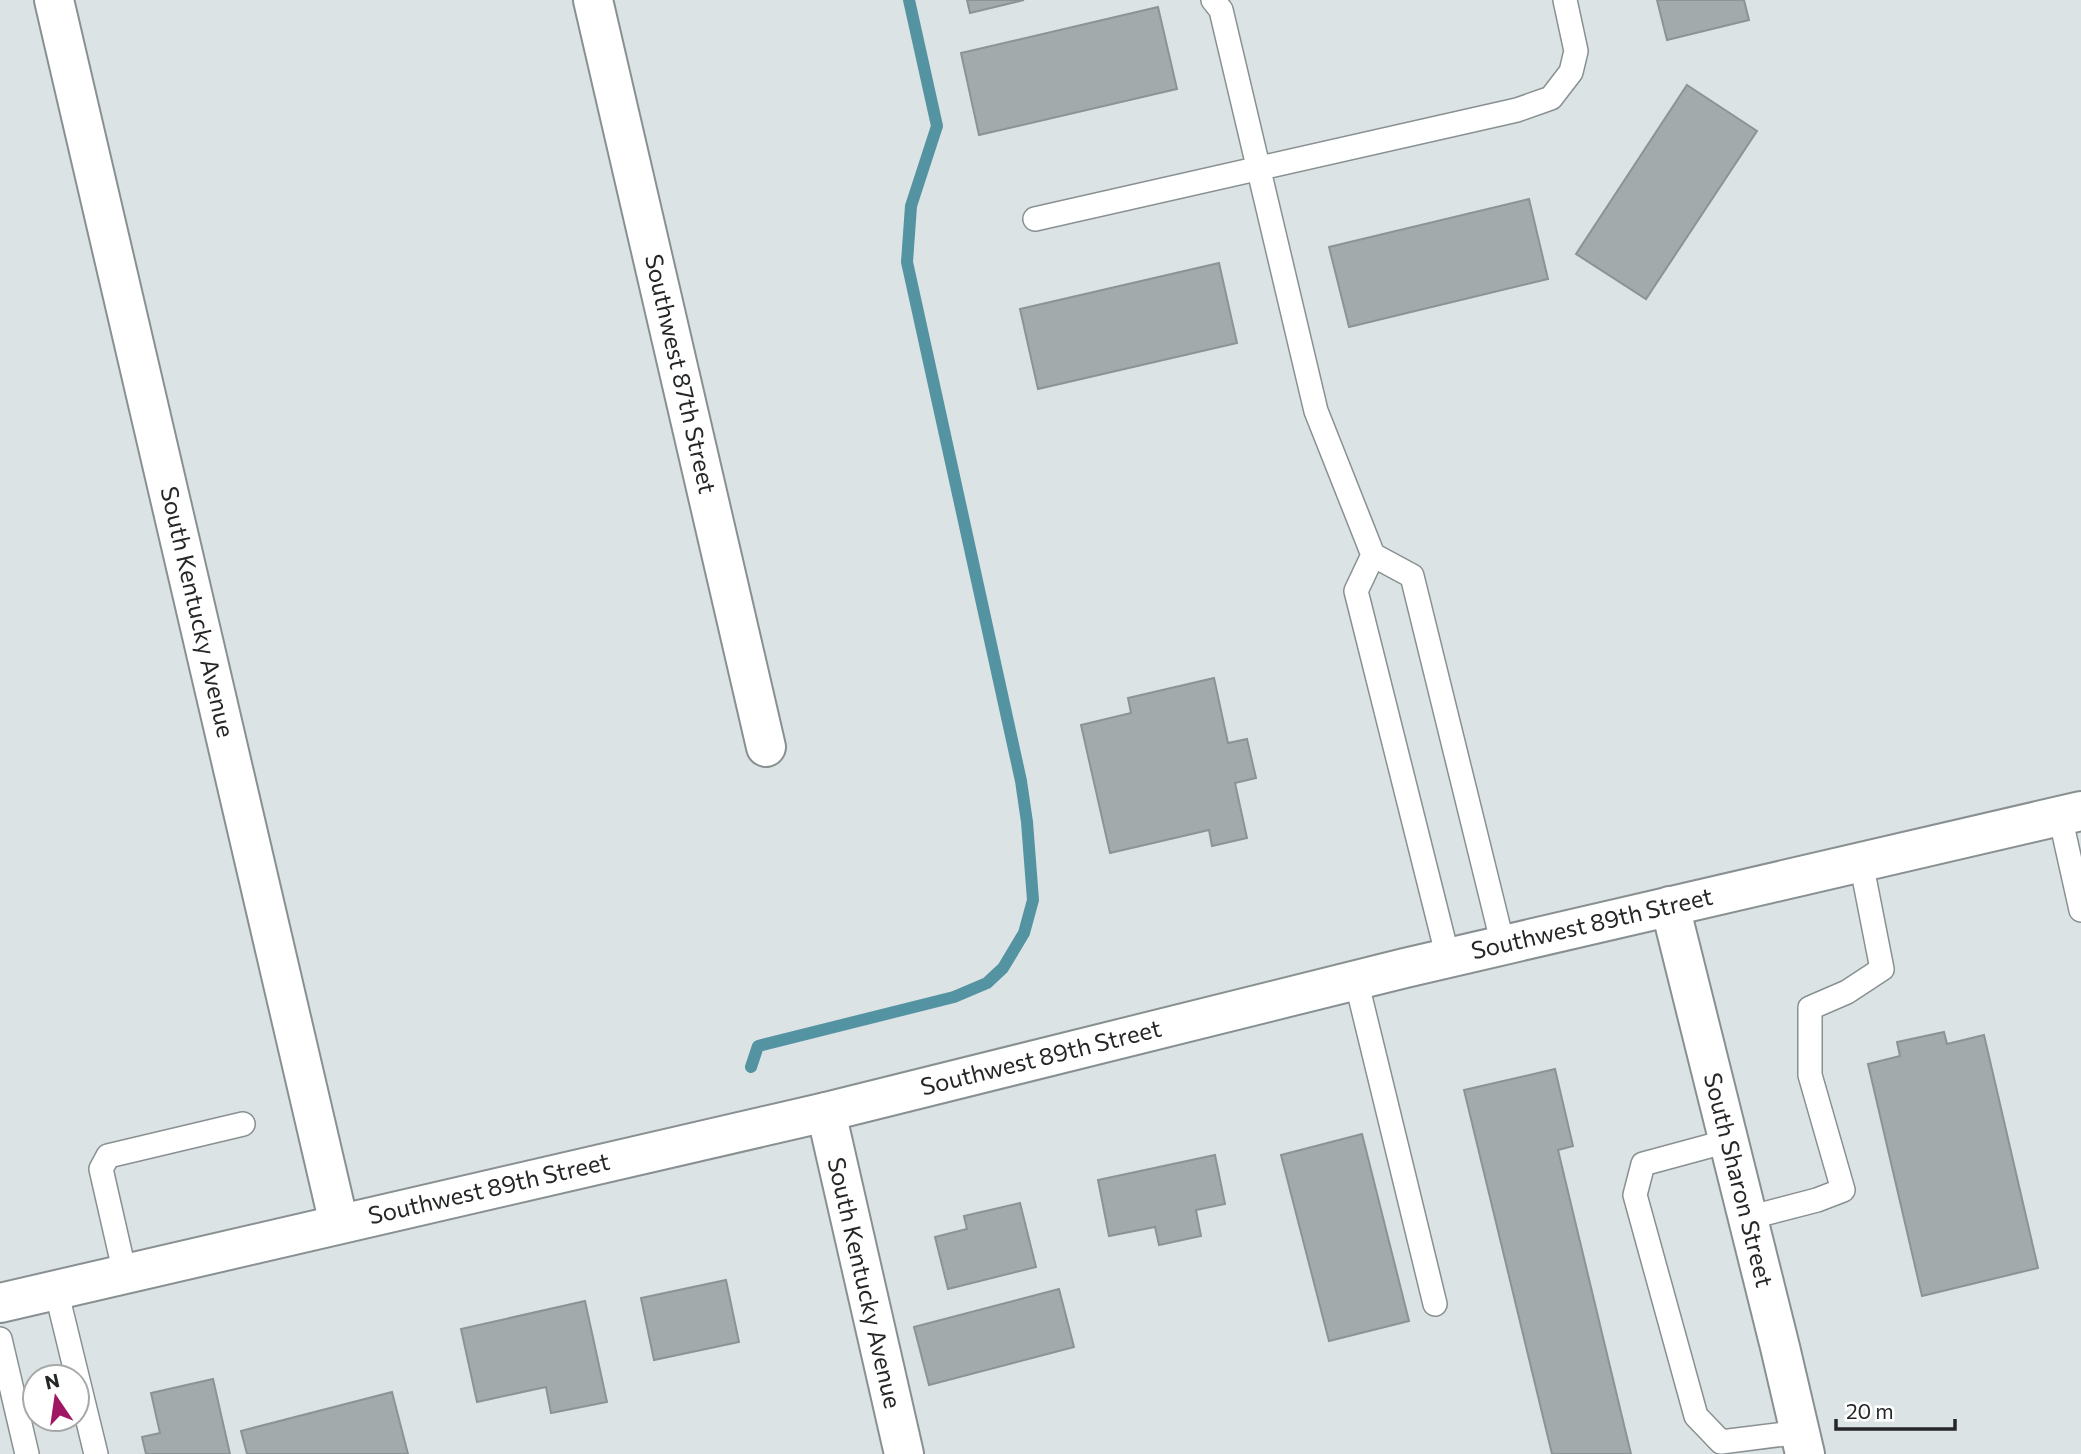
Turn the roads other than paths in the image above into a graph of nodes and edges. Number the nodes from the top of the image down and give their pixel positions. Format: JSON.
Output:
{"nodes":[{"id":1,"x":54,"y":0,"type":"edge"},
{"id":2,"x":593,"y":0,"type":"edge"},
{"id":3,"x":1213,"y":0,"type":"edge"},
{"id":4,"x":1565,"y":0,"type":"edge"},
{"id":5,"x":1258,"y":167,"type":"junction"},
{"id":6,"x":1035,"y":219,"type":"dead end"},
{"id":7,"x":1373,"y":555,"type":"junction"},
{"id":8,"x":766,"y":747,"type":"dead end"},
{"id":9,"x":2070,"y":814,"type":"edge"},
{"id":10,"x":1861,"y":862,"type":"junction"},
{"id":11,"x":1670,"y":906,"type":"junction"},
{"id":12,"x":2081,"y":910,"type":"edge"},
{"id":13,"x":1503,"y":945,"type":"junction"},
{"id":14,"x":1448,"y":958,"type":"junction"},
{"id":15,"x":1356,"y":980,"type":"junction"},
{"id":16,"x":826,"y":1112,"type":"junction"},
{"id":17,"x":243,"y":1124,"type":"dead end"},
{"id":18,"x":1728,"y":1141,"type":"junction"},
{"id":19,"x":1748,"y":1218,"type":"junction"},
{"id":20,"x":339,"y":1224,"type":"junction"},
{"id":21,"x":125,"y":1273,"type":"junction"},
{"id":22,"x":56,"y":1290,"type":"junction"},
{"id":23,"x":0,"y":1303,"type":"edge"},
{"id":24,"x":1435,"y":1304,"type":"dead end"},
{"id":25,"x":0,"y":1339,"type":"edge"},
{"id":26,"x":1802,"y":1443,"type":"edge"},
{"id":27,"x":27,"y":1454,"type":"edge"},
{"id":28,"x":96,"y":1454,"type":"edge"},
{"id":29,"x":904,"y":1454,"type":"edge"}],
"edges":[{"from":1,"to":20,"type":"street","name":"South Kentucky Avenue"},
{"from":2,"to":8,"type":"street","name":"Southwest 87th Street"},
{"from":3,"to":5,"type":"lane"},
{"from":4,"to":5,"type":"lane"},
{"from":5,"to":6,"type":"lane"},
{"from":5,"to":7,"type":"lane"},
{"from":7,"to":13,"type":"lane"},
{"from":7,"to":14,"type":"lane"},
{"from":9,"to":10,"type":"street","name":"Southwest 89th Street"},
{"from":9,"to":12,"type":"lane"},
{"from":10,"to":11,"type":"street","name":"Southwest 89th Street"},
{"from":10,"to":19,"type":"lane"},
{"from":11,"to":13,"type":"street","name":"Southwest 89th Street"},
{"from":11,"to":18,"type":"street","name":"South Sharon Street"},
{"from":13,"to":14,"type":"street","name":"Southwest 89th Street"},
{"from":14,"to":15,"type":"street","name":"Southwest 89th Street"},
{"from":15,"to":16,"type":"street","name":"Southwest 89th Street"},
{"from":15,"to":24,"type":"lane"},
{"from":16,"to":20,"type":"street","name":"Southwest 89th Street"},
{"from":16,"to":29,"type":"street","name":"South Kentucky Avenue"},
{"from":17,"to":21,"type":"lane"},
{"from":18,"to":19,"type":"street","name":"South Sharon Street"},
{"from":18,"to":26,"type":"lane"},
{"from":19,"to":26,"type":"street","name":"South Sharon Street"},
{"from":20,"to":21,"type":"street","name":"Southwest 89th Street"},
{"from":21,"to":22,"type":"street","name":"Southwest 89th Street"},
{"from":22,"to":23,"type":"street","name":"Southwest 89th Street"},
{"from":22,"to":28,"type":"lane"},
{"from":25,"to":27,"type":"lane"}]}
